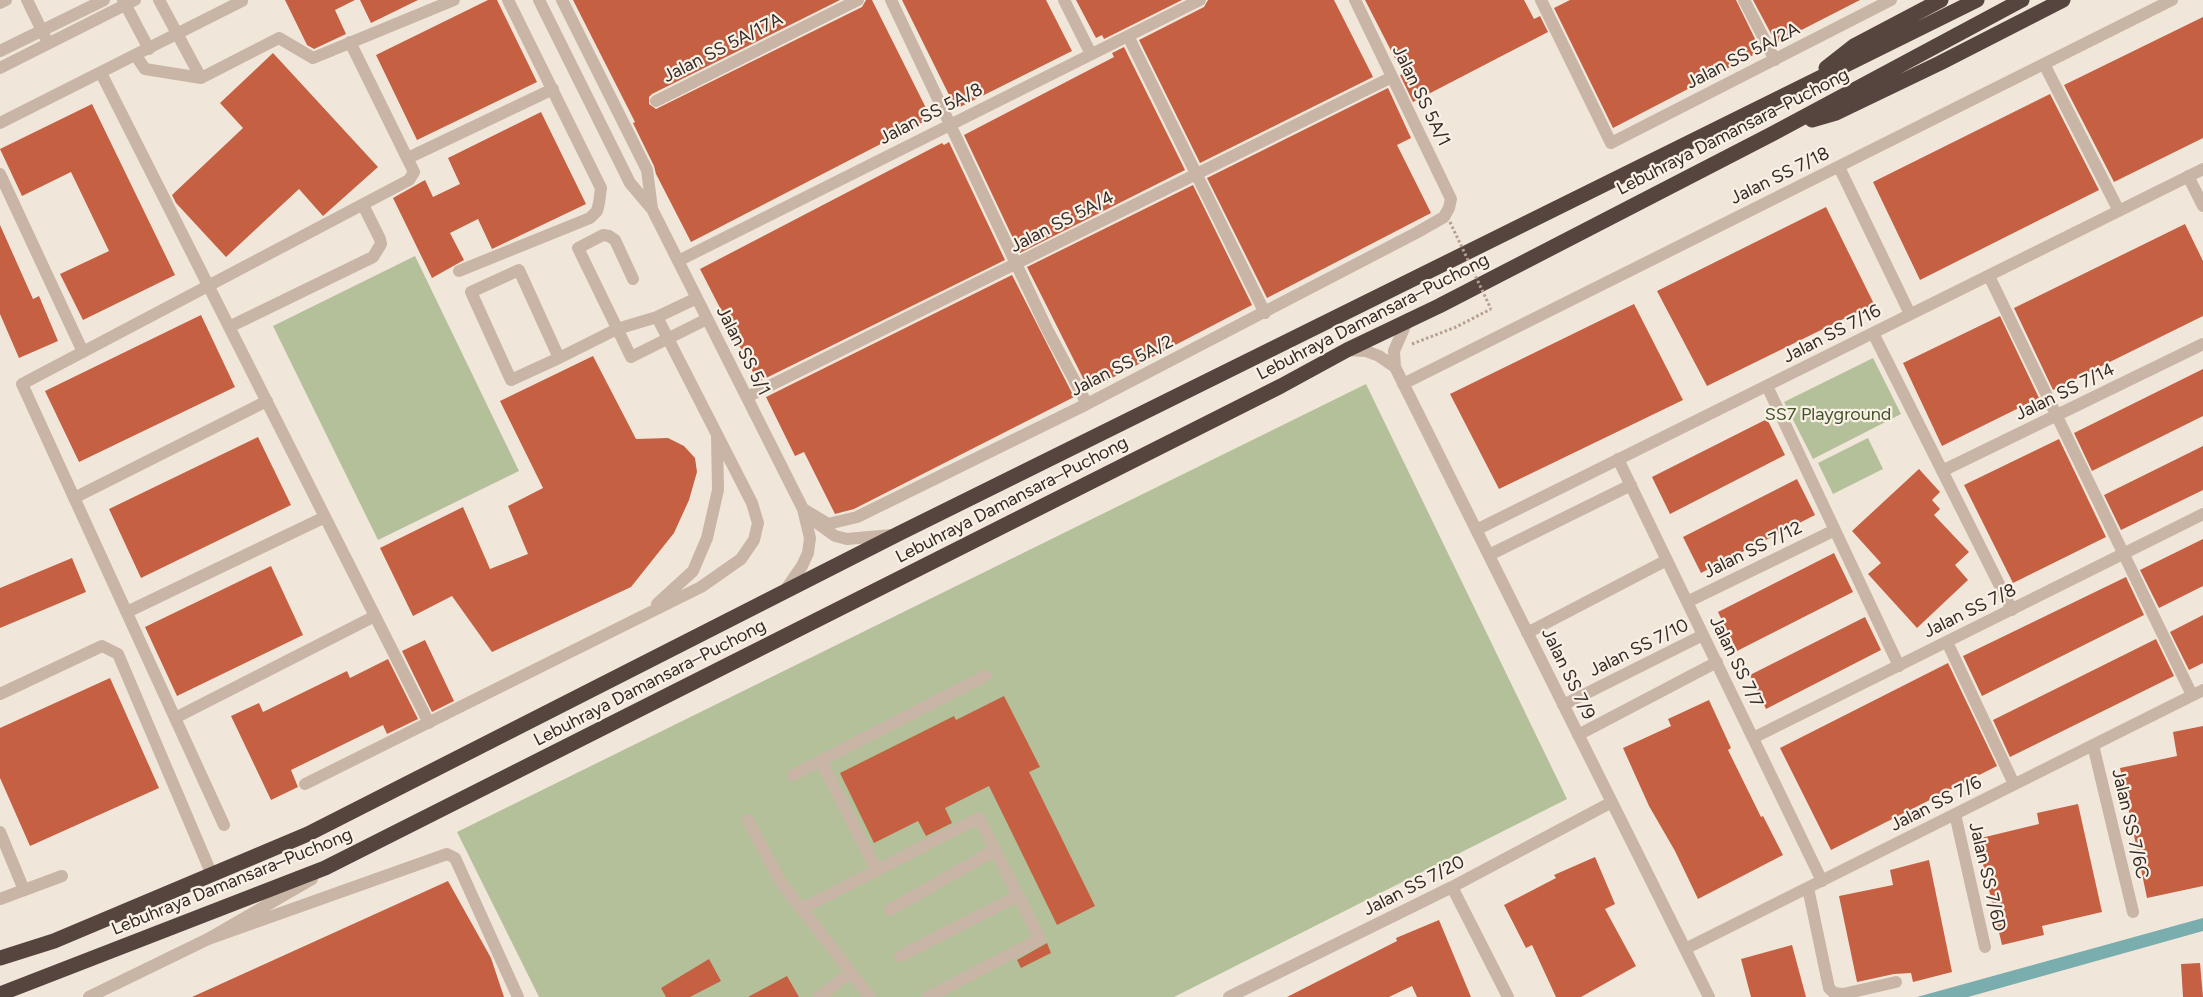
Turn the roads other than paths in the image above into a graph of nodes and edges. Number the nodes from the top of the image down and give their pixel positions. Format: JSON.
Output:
{"nodes":[{"id":1,"x":6,"y":0,"type":"edge"},
{"id":2,"x":27,"y":0,"type":"edge"},
{"id":3,"x":104,"y":0,"type":"edge"},
{"id":4,"x":158,"y":0,"type":"edge"},
{"id":5,"x":454,"y":0,"type":"edge"},
{"id":6,"x":508,"y":0,"type":"edge"},
{"id":7,"x":539,"y":0,"type":"edge"},
{"id":8,"x":562,"y":0,"type":"edge"},
{"id":9,"x":858,"y":0,"type":"edge"},
{"id":10,"x":891,"y":0,"type":"edge"},
{"id":11,"x":1064,"y":0,"type":"edge"},
{"id":12,"x":1200,"y":0,"type":"edge"},
{"id":13,"x":1355,"y":0,"type":"edge"},
{"id":14,"x":1541,"y":0,"type":"edge"},
{"id":15,"x":1744,"y":0,"type":"edge"},
{"id":16,"x":1892,"y":0,"type":"edge"},
{"id":17,"x":1940,"y":0,"type":"edge"},
{"id":18,"x":1977,"y":0,"type":"edge"},
{"id":19,"x":2022,"y":0,"type":"edge"},
{"id":20,"x":2063,"y":0,"type":"edge"},
{"id":21,"x":2172,"y":0,"type":"edge"},
{"id":22,"x":242,"y":1,"type":"edge"},
{"id":23,"x":128,"y":2,"type":"edge"},
{"id":24,"x":0,"y":3,"type":"edge"},
{"id":25,"x":42,"y":30,"type":"junction"},
{"id":26,"x":177,"y":34,"type":"junction"},
{"id":27,"x":1128,"y":36,"type":"junction"},
{"id":28,"x":350,"y":42,"type":"junction"},
{"id":29,"x":48,"y":44,"type":"junction"},
{"id":30,"x":149,"y":49,"type":"junction"},
{"id":31,"x":0,"y":51,"type":"edge"},
{"id":32,"x":1091,"y":54,"type":"junction"},
{"id":33,"x":136,"y":56,"type":"junction"},
{"id":34,"x":1775,"y":60,"type":"junction"},
{"id":35,"x":2044,"y":64,"type":"junction"},
{"id":36,"x":0,"y":68,"type":"edge"},
{"id":37,"x":101,"y":73,"type":"junction"},
{"id":38,"x":1392,"y":77,"type":"junction"},
{"id":39,"x":201,"y":78,"type":"junction"},
{"id":40,"x":553,"y":89,"type":"junction"},
{"id":41,"x":1800,"y":89,"type":"junction"},
{"id":42,"x":656,"y":100,"type":"dead end"},
{"id":43,"x":0,"y":123,"type":"edge"},
{"id":44,"x":949,"y":124,"type":"junction"},
{"id":45,"x":1772,"y":134,"type":"junction"},
{"id":46,"x":408,"y":158,"type":"junction"},
{"id":47,"x":1839,"y":167,"type":"junction"},
{"id":48,"x":2203,"y":169,"type":"edge"},
{"id":49,"x":0,"y":174,"type":"edge"},
{"id":50,"x":1196,"y":174,"type":"junction"},
{"id":51,"x":2188,"y":176,"type":"junction"},
{"id":52,"x":363,"y":205,"type":"junction"},
{"id":53,"x":2203,"y":206,"type":"edge"},
{"id":54,"x":1449,"y":208,"type":"joint"},
{"id":55,"x":652,"y":209,"type":"junction"},
{"id":56,"x":2119,"y":211,"type":"junction"},
{"id":57,"x":678,"y":261,"type":"junction"},
{"id":58,"x":1017,"y":265,"type":"junction"},
{"id":59,"x":459,"y":271,"type":"dead end"},
{"id":60,"x":1989,"y":276,"type":"junction"},
{"id":61,"x":633,"y":279,"type":"dead end"},
{"id":62,"x":209,"y":287,"type":"junction"},
{"id":63,"x":697,"y":298,"type":"junction"},
{"id":64,"x":1264,"y":313,"type":"junction"},
{"id":65,"x":1910,"y":314,"type":"junction"},
{"id":66,"x":657,"y":317,"type":"junction"},
{"id":67,"x":707,"y":319,"type":"junction"},
{"id":68,"x":1408,"y":319,"type":"junction"},
{"id":69,"x":229,"y":326,"type":"junction"},
{"id":70,"x":617,"y":329,"type":"junction"},
{"id":71,"x":1873,"y":333,"type":"junction"},
{"id":72,"x":669,"y":338,"type":"junction"},
{"id":73,"x":2203,"y":344,"type":"edge"},
{"id":74,"x":1347,"y":350,"type":"junction"},
{"id":75,"x":83,"y":352,"type":"junction"},
{"id":76,"x":559,"y":358,"type":"junction"},
{"id":77,"x":1395,"y":368,"type":"junction"},
{"id":78,"x":1403,"y":384,"type":"junction"},
{"id":79,"x":1767,"y":386,"type":"junction"},
{"id":80,"x":747,"y":397,"type":"junction"},
{"id":81,"x":267,"y":401,"type":"junction"},
{"id":82,"x":1087,"y":404,"type":"junction"},
{"id":83,"x":2057,"y":415,"type":"junction"},
{"id":84,"x":717,"y":434,"type":"junction"},
{"id":85,"x":1618,"y":459,"type":"junction"},
{"id":86,"x":1942,"y":471,"type":"junction"},
{"id":87,"x":1630,"y":485,"type":"junction"},
{"id":88,"x":74,"y":498,"type":"junction"},
{"id":89,"x":803,"y":509,"type":"junction"},
{"id":90,"x":2203,"y":514,"type":"edge"},
{"id":91,"x":325,"y":517,"type":"junction"},
{"id":92,"x":1476,"y":530,"type":"junction"},
{"id":93,"x":1835,"y":530,"type":"junction"},
{"id":94,"x":900,"y":533,"type":"junction"},
{"id":95,"x":2123,"y":554,"type":"junction"},
{"id":96,"x":1488,"y":555,"type":"junction"},
{"id":97,"x":1667,"y":560,"type":"junction"},
{"id":98,"x":782,"y":594,"type":"junction"},
{"id":99,"x":1687,"y":602,"type":"junction"},
{"id":100,"x":2012,"y":610,"type":"junction"},
{"id":101,"x":127,"y":612,"type":"junction"},
{"id":102,"x":648,"y":613,"type":"junction"},
{"id":103,"x":375,"y":616,"type":"junction"},
{"id":104,"x":1527,"y":633,"type":"junction"},
{"id":105,"x":1704,"y":636,"type":"junction"},
{"id":106,"x":1948,"y":642,"type":"junction"},
{"id":107,"x":1716,"y":662,"type":"junction"},
{"id":108,"x":1899,"y":666,"type":"junction"},
{"id":109,"x":985,"y":676,"type":"dead end"},
{"id":110,"x":2197,"y":693,"type":"edge"},
{"id":111,"x":0,"y":694,"type":"edge"},
{"id":112,"x":1564,"y":705,"type":"junction"},
{"id":113,"x":175,"y":718,"type":"junction"},
{"id":114,"x":430,"y":723,"type":"junction"},
{"id":115,"x":1578,"y":735,"type":"junction"},
{"id":116,"x":1753,"y":738,"type":"junction"},
{"id":117,"x":2093,"y":745,"type":"junction"},
{"id":118,"x":822,"y":760,"type":"junction"},
{"id":119,"x":793,"y":776,"type":"dead end"},
{"id":120,"x":305,"y":784,"type":"dead end"},
{"id":121,"x":2014,"y":784,"type":"junction"},
{"id":122,"x":1612,"y":802,"type":"junction"},
{"id":123,"x":1955,"y":814,"type":"junction"},
{"id":124,"x":748,"y":820,"type":"dead end"},
{"id":125,"x":224,"y":825,"type":"dead end"},
{"id":126,"x":407,"y":826,"type":"junction"},
{"id":127,"x":0,"y":832,"type":"edge"},
{"id":128,"x":995,"y":850,"type":"junction"},
{"id":129,"x":877,"y":871,"type":"junction"},
{"id":130,"x":212,"y":875,"type":"junction"},
{"id":131,"x":62,"y":876,"type":"dead end"},
{"id":132,"x":1822,"y":881,"type":"junction"},
{"id":133,"x":1452,"y":887,"type":"junction"},
{"id":134,"x":1808,"y":888,"type":"junction"},
{"id":135,"x":24,"y":890,"type":"junction"},
{"id":136,"x":1018,"y":896,"type":"junction"},
{"id":137,"x":0,"y":900,"type":"edge"},
{"id":138,"x":801,"y":909,"type":"junction"},
{"id":139,"x":890,"y":910,"type":"dead end"},
{"id":140,"x":2133,"y":912,"type":"dead end"},
{"id":141,"x":208,"y":939,"type":"junction"},
{"id":142,"x":1985,"y":947,"type":"dead end"},
{"id":143,"x":1685,"y":949,"type":"junction"},
{"id":144,"x":900,"y":956,"type":"dead end"},
{"id":145,"x":0,"y":958,"type":"edge"},
{"id":146,"x":850,"y":974,"type":"junction"},
{"id":147,"x":39,"y":981,"type":"junction"},
{"id":148,"x":1896,"y":982,"type":"dead end"},
{"id":149,"x":0,"y":994,"type":"edge"},
{"id":150,"x":94,"y":996,"type":"edge"},
{"id":151,"x":5,"y":997,"type":"edge"},
{"id":152,"x":518,"y":997,"type":"edge"},
{"id":153,"x":819,"y":997,"type":"edge"},
{"id":154,"x":870,"y":997,"type":"edge"},
{"id":155,"x":928,"y":997,"type":"edge"},
{"id":156,"x":1229,"y":997,"type":"edge"},
{"id":157,"x":1508,"y":997,"type":"edge"},
{"id":158,"x":1709,"y":997,"type":"edge"}],
"edges":[{"from":1,"to":24,"type":"street"},
{"from":2,"to":25,"type":"street"},
{"from":3,"to":25,"type":"street"},
{"from":4,"to":26,"type":"street"},
{"from":5,"to":28,"type":"street"},
{"from":6,"to":40,"type":"street"},
{"from":7,"to":55,"type":"street","name":"Jalan SS 5/1"},
{"from":8,"to":55,"type":"street","name":"Jalan SS 5/1"},
{"from":9,"to":42,"type":"street","name":"Jalan SS 5A/17A"},
{"from":10,"to":44,"type":"street"},
{"from":11,"to":32,"type":"street"},
{"from":12,"to":27,"type":"street","name":"Jalan SS 5A/8"},
{"from":13,"to":38,"type":"street","name":"Jalan SS 5A/1"},
{"from":14,"to":34,"type":"street","name":"Jalan SS 5A/2A"},
{"from":15,"to":34,"type":"street"},
{"from":16,"to":34,"type":"street","name":"Jalan SS 5A/2A"},
{"from":17,"to":41,"type":"highway"},
{"from":18,"to":41,"type":"highway","name":"Lebuhraya Damansara–Puchong"},
{"from":19,"to":45,"type":"highway","name":"Lebuhraya Damansara–Puchong"},
{"from":20,"to":45,"type":"highway"},
{"from":21,"to":35,"type":"street","name":"Jalan SS 7/18"},
{"from":22,"to":26,"type":"street"},
{"from":23,"to":29,"type":"street"},
{"from":23,"to":30,"type":"street"},
{"from":25,"to":29,"type":"street"},
{"from":25,"to":31,"type":"street"},
{"from":26,"to":30,"type":"street"},
{"from":26,"to":39,"type":"street"},
{"from":27,"to":32,"type":"street","name":"Jalan SS 5A/8"},
{"from":27,"to":50,"type":"street"},
{"from":28,"to":39,"type":"street"},
{"from":28,"to":46,"type":"street"},
{"from":29,"to":36,"type":"street"},
{"from":30,"to":33,"type":"street"},
{"from":32,"to":44,"type":"street","name":"Jalan SS 5A/8"},
{"from":33,"to":37,"type":"street"},
{"from":33,"to":39,"type":"street"},
{"from":35,"to":47,"type":"street","name":"Jalan SS 7/18"},
{"from":35,"to":56,"type":"street"},
{"from":37,"to":43,"type":"street"},
{"from":37,"to":62,"type":"street"},
{"from":38,"to":50,"type":"street","name":"Jalan SS 5A/4"},
{"from":38,"to":54,"type":"street","name":"Jalan SS 5A/1"},
{"from":40,"to":46,"type":"street"},
{"from":40,"to":59,"type":"street"},
{"from":41,"to":94,"type":"highway","name":"Lebuhraya Damansara–Puchong"},
{"from":44,"to":57,"type":"street","name":"Jalan SS 5A/8"},
{"from":44,"to":58,"type":"street"},
{"from":45,"to":68,"type":"highway","name":"Lebuhraya Damansara–Puchong"},
{"from":46,"to":52,"type":"street"},
{"from":47,"to":65,"type":"street"},
{"from":47,"to":78,"type":"street","name":"Jalan SS 7/18"},
{"from":48,"to":51,"type":"street","name":"Jalan SS 7/16"},
{"from":49,"to":75,"type":"street"},
{"from":50,"to":58,"type":"street","name":"Jalan SS 5A/4"},
{"from":50,"to":64,"type":"street"},
{"from":51,"to":53,"type":"street"},
{"from":51,"to":56,"type":"street","name":"Jalan SS 7/16"},
{"from":52,"to":62,"type":"street"},
{"from":52,"to":69,"type":"street"},
{"from":54,"to":64,"type":"street","name":"Jalan SS 5A/2"},
{"from":55,"to":57,"type":"street","name":"Jalan SS 5/1"},
{"from":56,"to":60,"type":"street","name":"Jalan SS 7/16"},
{"from":57,"to":63,"type":"street","name":"Jalan SS 5/1"},
{"from":58,"to":80,"type":"street","name":"Jalan SS 5A/4"},
{"from":58,"to":82,"type":"street"},
{"from":60,"to":65,"type":"street","name":"Jalan SS 7/16"},
{"from":60,"to":83,"type":"street"},
{"from":61,"to":70,"type":"street"},
{"from":62,"to":69,"type":"street"},
{"from":62,"to":75,"type":"street"},
{"from":63,"to":66,"type":"street"},
{"from":63,"to":67,"type":"street","name":"Jalan SS 5/1"},
{"from":64,"to":82,"type":"street","name":"Jalan SS 5A/2"},
{"from":65,"to":71,"type":"street","name":"Jalan SS 7/16"},
{"from":66,"to":70,"type":"street"},
{"from":66,"to":72,"type":"street"},
{"from":67,"to":72,"type":"street"},
{"from":67,"to":80,"type":"street","name":"Jalan SS 5/1"},
{"from":68,"to":74,"type":"highway","name":"Lebuhraya Damansara–Puchong"},
{"from":68,"to":77,"type":"street","name":"Jalan SS 7/9"},
{"from":69,"to":81,"type":"street"},
{"from":70,"to":72,"type":"street"},
{"from":70,"to":76,"type":"street"},
{"from":71,"to":79,"type":"street","name":"Jalan SS 7/16"},
{"from":71,"to":86,"type":"street"},
{"from":72,"to":84,"type":"street"},
{"from":73,"to":83,"type":"street","name":"Jalan SS 7/14"},
{"from":74,"to":77,"type":"street","name":"Jalan SS 7/9"},
{"from":74,"to":126,"type":"highway","name":"Lebuhraya Damansara–Puchong"},
{"from":75,"to":88,"type":"street"},
{"from":76,"to":76,"type":"street"},
{"from":77,"to":78,"type":"street","name":"Jalan SS 7/9"},
{"from":78,"to":92,"type":"street","name":"Jalan SS 7/9"},
{"from":79,"to":85,"type":"street","name":"Jalan SS 7/16"},
{"from":79,"to":93,"type":"street"},
{"from":80,"to":89,"type":"street","name":"Jalan SS 5/1"},
{"from":81,"to":88,"type":"street"},
{"from":81,"to":91,"type":"street"},
{"from":82,"to":89,"type":"street","name":"Jalan SS 5A/2"},
{"from":83,"to":86,"type":"street","name":"Jalan SS 7/14"},
{"from":83,"to":95,"type":"street"},
{"from":84,"to":102,"type":"street"},
{"from":84,"to":102,"type":"street"},
{"from":85,"to":87,"type":"street","name":"Jalan SS 7/7"},
{"from":85,"to":92,"type":"street","name":"Jalan SS 7/16"},
{"from":86,"to":100,"type":"street"},
{"from":87,"to":96,"type":"street"},
{"from":87,"to":97,"type":"street","name":"Jalan SS 7/7"},
{"from":88,"to":101,"type":"street"},
{"from":89,"to":94,"type":"street","name":"Jalan SS 5/1"},
{"from":89,"to":98,"type":"street","name":"Jalan SS 5/1"},
{"from":90,"to":95,"type":"street","name":"Jalan SS 7/8"},
{"from":91,"to":101,"type":"street"},
{"from":91,"to":103,"type":"street"},
{"from":92,"to":96,"type":"street","name":"Jalan SS 7/9"},
{"from":93,"to":99,"type":"street","name":"Jalan SS 7/12"},
{"from":93,"to":108,"type":"street"},
{"from":94,"to":98,"type":"highway","name":"Lebuhraya Damansara–Puchong"},
{"from":95,"to":100,"type":"street","name":"Jalan SS 7/8"},
{"from":95,"to":110,"type":"street"},
{"from":96,"to":104,"type":"street","name":"Jalan SS 7/9"},
{"from":97,"to":99,"type":"street","name":"Jalan SS 7/7"},
{"from":97,"to":104,"type":"street"},
{"from":98,"to":130,"type":"highway","name":"Lebuhraya Damansara–Puchong"},
{"from":99,"to":105,"type":"street","name":"Jalan SS 7/7"},
{"from":100,"to":106,"type":"street","name":"Jalan SS 7/8"},
{"from":101,"to":113,"type":"street"},
{"from":102,"to":114,"type":"street"},
{"from":103,"to":113,"type":"street"},
{"from":103,"to":114,"type":"street"},
{"from":104,"to":112,"type":"street","name":"Jalan SS 7/9"},
{"from":105,"to":107,"type":"street","name":"Jalan SS 7/7"},
{"from":105,"to":112,"type":"street","name":"Jalan SS 7/10"},
{"from":106,"to":108,"type":"street","name":"Jalan SS 7/8"},
{"from":106,"to":121,"type":"street"},
{"from":107,"to":115,"type":"street"},
{"from":107,"to":116,"type":"street","name":"Jalan SS 7/7"},
{"from":108,"to":116,"type":"street","name":"Jalan SS 7/8"},
{"from":109,"to":118,"type":"street"},
{"from":110,"to":117,"type":"street","name":"Jalan SS 7/6"},
{"from":111,"to":130,"type":"street"},
{"from":112,"to":115,"type":"street","name":"Jalan SS 7/9"},
{"from":113,"to":125,"type":"street"},
{"from":114,"to":120,"type":"street"},
{"from":115,"to":122,"type":"street","name":"Jalan SS 7/9"},
{"from":116,"to":132,"type":"street","name":"Jalan SS 7/7"},
{"from":117,"to":121,"type":"street","name":"Jalan SS 7/6"},
{"from":117,"to":140,"type":"street","name":"Jalan SS 7/6C"},
{"from":118,"to":119,"type":"street"},
{"from":118,"to":129,"type":"street"},
{"from":121,"to":123,"type":"street","name":"Jalan SS 7/6"},
{"from":122,"to":133,"type":"street","name":"Jalan SS 7/20"},
{"from":122,"to":143,"type":"street","name":"Jalan SS 7/9"},
{"from":123,"to":132,"type":"street","name":"Jalan SS 7/6"},
{"from":123,"to":142,"type":"street","name":"Jalan SS 7/6D"},
{"from":124,"to":138,"type":"street"},
{"from":126,"to":141,"type":"street"},
{"from":126,"to":147,"type":"highway","name":"Lebuhraya Damansara–Puchong"},
{"from":127,"to":135,"type":"street"},
{"from":128,"to":129,"type":"street"},
{"from":128,"to":136,"type":"street"},
{"from":128,"to":139,"type":"street"},
{"from":129,"to":138,"type":"street"},
{"from":130,"to":145,"type":"highway","name":"Lebuhraya Damansara–Puchong"},
{"from":131,"to":135,"type":"street"},
{"from":132,"to":134,"type":"street","name":"Jalan SS 7/6"},
{"from":133,"to":156,"type":"street","name":"Jalan SS 7/20"},
{"from":133,"to":157,"type":"street"},
{"from":134,"to":143,"type":"street","name":"Jalan SS 7/6"},
{"from":134,"to":148,"type":"street"},
{"from":135,"to":137,"type":"street"},
{"from":136,"to":144,"type":"street"},
{"from":136,"to":155,"type":"street"},
{"from":138,"to":146,"type":"street"},
{"from":141,"to":150,"type":"street"},
{"from":141,"to":152,"type":"street"},
{"from":143,"to":158,"type":"street","name":"Jalan SS 7/9"},
{"from":146,"to":153,"type":"street"},
{"from":146,"to":154,"type":"street"},
{"from":147,"to":149,"type":"highway","name":"Lebuhraya Damansara–Puchong"},
{"from":147,"to":151,"type":"street"}]}
